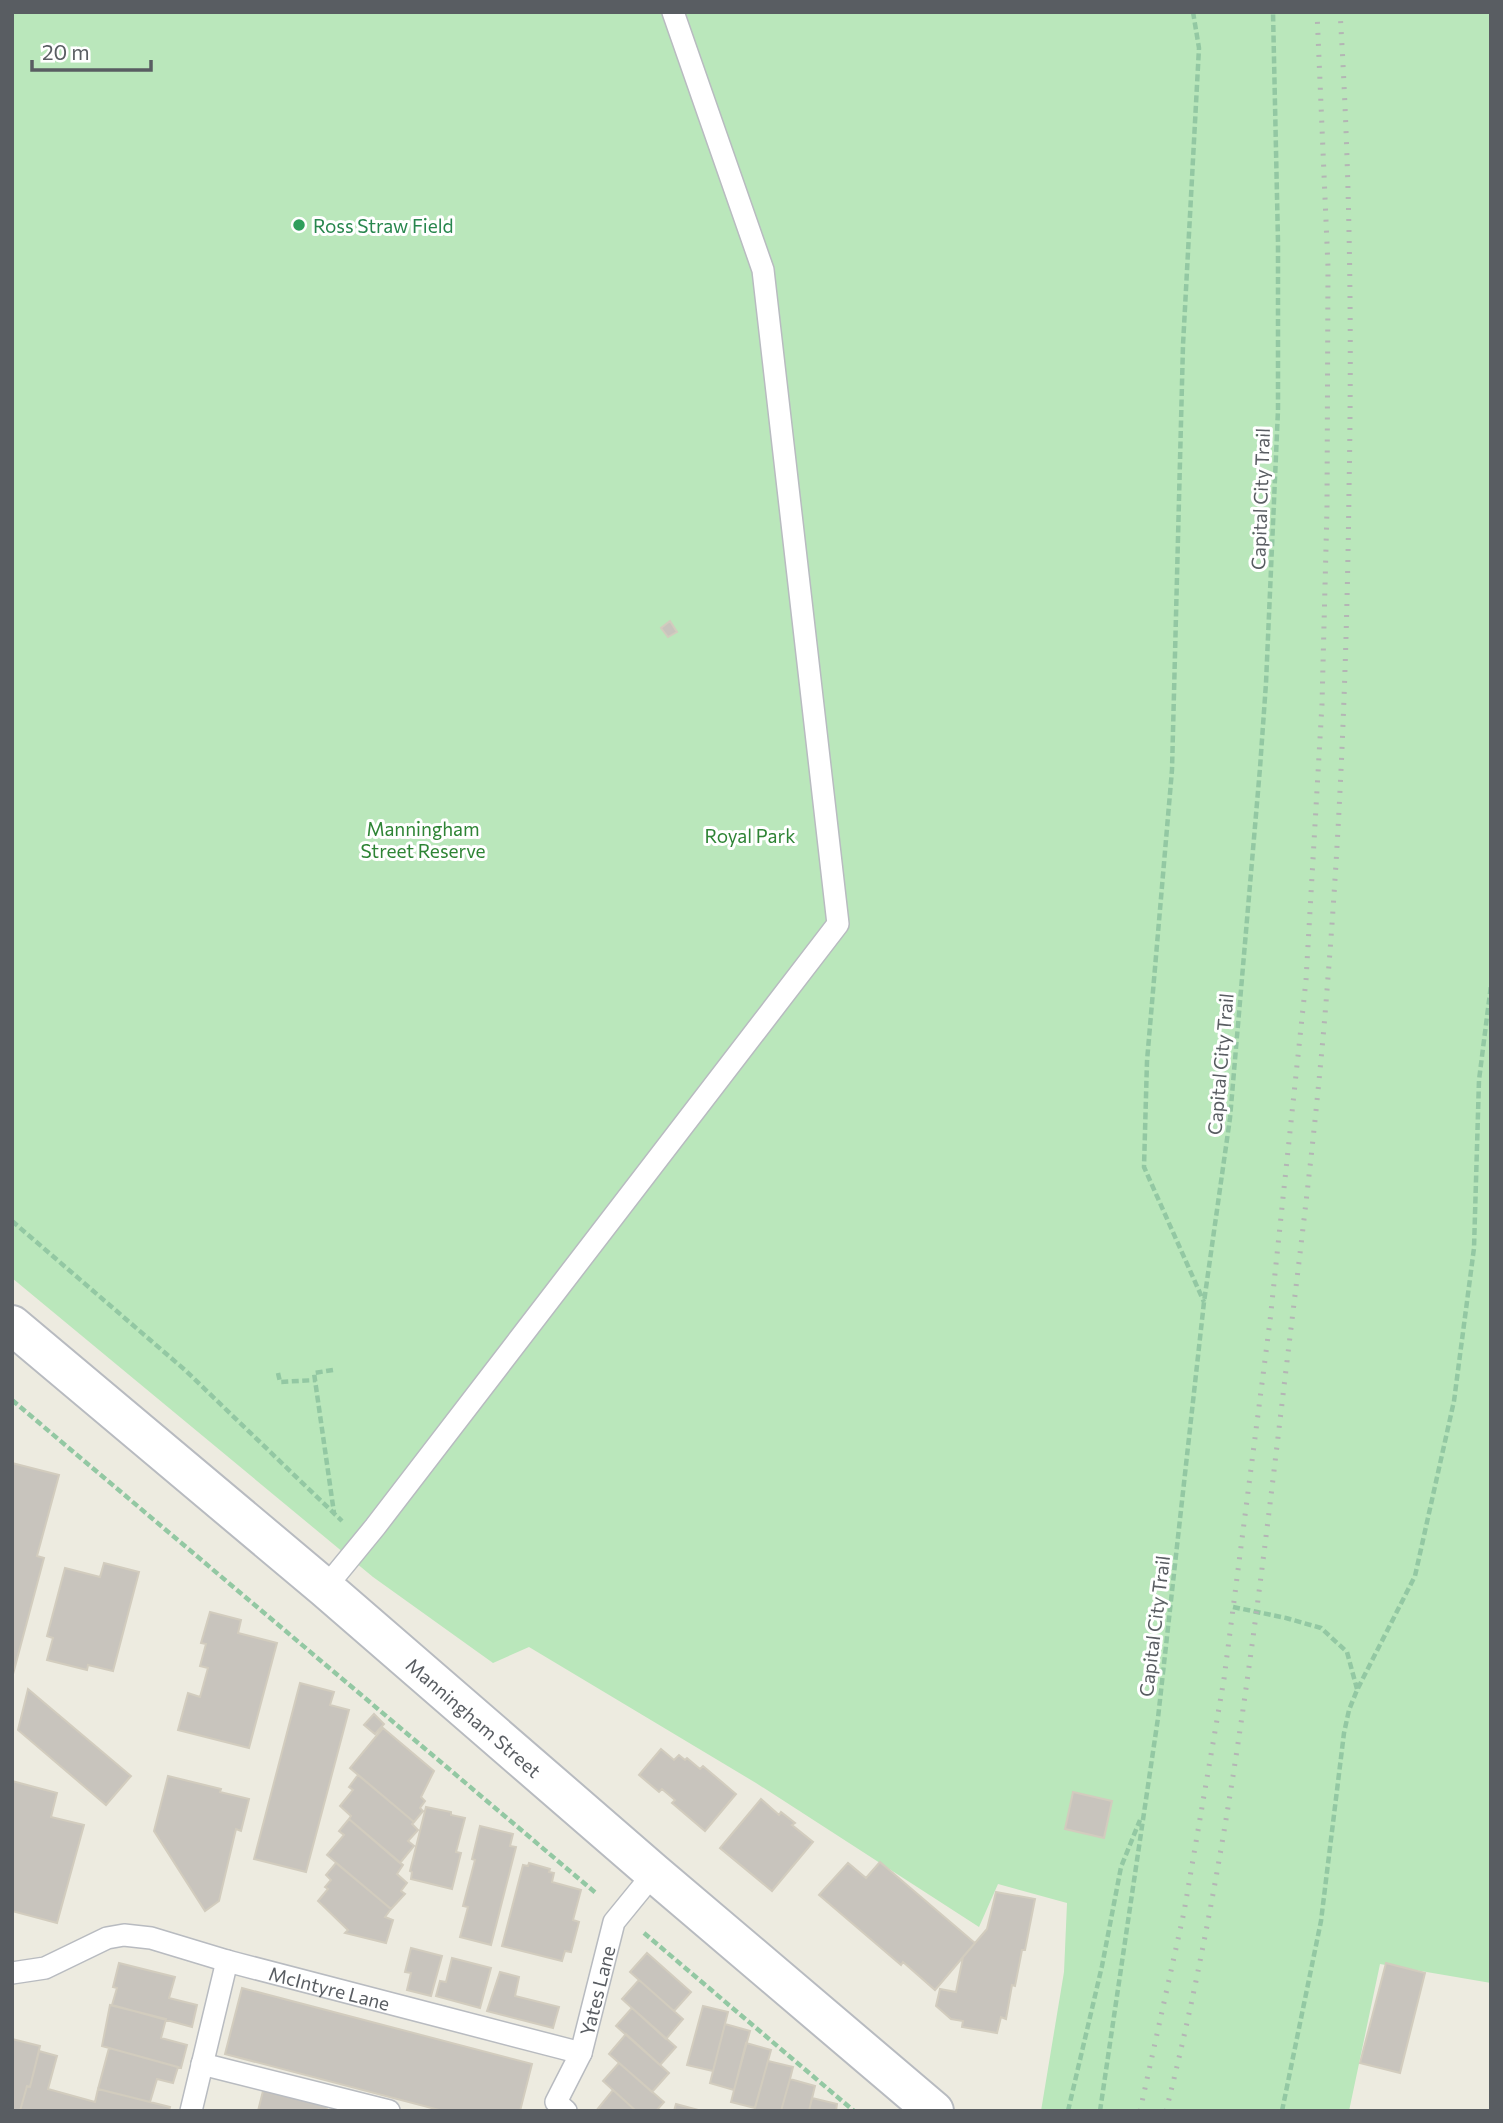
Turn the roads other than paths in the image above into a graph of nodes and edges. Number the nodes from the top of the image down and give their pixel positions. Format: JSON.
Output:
{"nodes":[{"id":1,"x":673,"y":12,"type":"edge"},
{"id":2,"x":12,"y":1325,"type":"edge"},
{"id":3,"x":325,"y":1588,"type":"junction"},
{"id":4,"x":654,"y":1873,"type":"junction"},
{"id":5,"x":227,"y":1961,"type":"junction"},
{"id":6,"x":12,"y":1973,"type":"edge"},
{"id":7,"x":581,"y":2053,"type":"junction"},
{"id":8,"x":202,"y":2064,"type":"junction"},
{"id":9,"x":558,"y":2108,"type":"edge"},
{"id":10,"x":191,"y":2111,"type":"edge"},
{"id":11,"x":389,"y":2111,"type":"edge"},
{"id":12,"x":934,"y":2111,"type":"edge"}],
"edges":[{"from":1,"to":3,"type":"lane"},
{"from":2,"to":3,"type":"street","name":"Manningham Street"},
{"from":3,"to":4,"type":"street","name":"Manningham Street"},
{"from":4,"to":7,"type":"lane","name":"Yates Lane"},
{"from":4,"to":12,"type":"street","name":"Manningham Street"},
{"from":5,"to":6,"type":"lane","name":"McIntyre Lane"},
{"from":5,"to":7,"type":"lane","name":"McIntyre Lane"},
{"from":5,"to":8,"type":"lane"},
{"from":7,"to":9,"type":"lane","name":"Yates Lane"},
{"from":8,"to":10,"type":"lane"},
{"from":8,"to":11,"type":"lane"}]}
